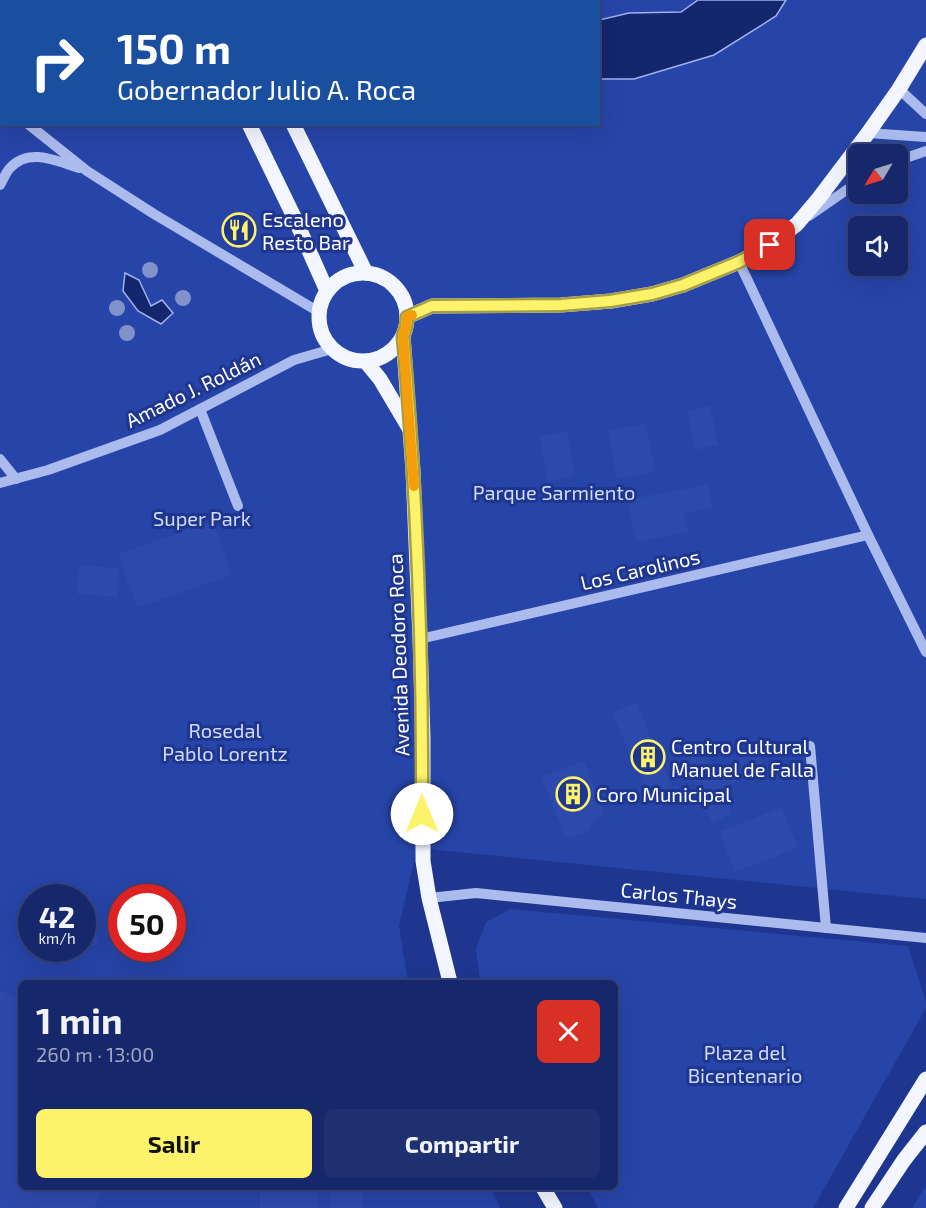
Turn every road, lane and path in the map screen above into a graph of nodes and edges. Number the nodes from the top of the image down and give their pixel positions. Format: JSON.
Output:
{"nodes":[{"id":1,"x":926,"y":45,"type":"edge"},
{"id":2,"x":899,"y":89,"type":"junction"},
{"id":3,"x":926,"y":114,"type":"edge"},
{"id":4,"x":31,"y":126,"type":"edge"},
{"id":5,"x":250,"y":126,"type":"edge"},
{"id":6,"x":294,"y":126,"type":"edge"},
{"id":7,"x":868,"y":133,"type":"junction"},
{"id":8,"x":926,"y":137,"type":"edge"},
{"id":9,"x":926,"y":151,"type":"edge"},
{"id":10,"x":908,"y":157,"type":"edge"},
{"id":11,"x":87,"y":171,"type":"junction"},
{"id":12,"x":0,"y":185,"type":"edge"},
{"id":13,"x":848,"y":190,"type":"edge"},
{"id":14,"x":797,"y":224,"type":"junction"},
{"id":15,"x":739,"y":262,"type":"junction"},
{"id":16,"x":366,"y":273,"type":"junction"},
{"id":17,"x":327,"y":291,"type":"junction"},
{"id":18,"x":319,"y":312,"type":"junction"},
{"id":19,"x":407,"y":317,"type":"junction"},
{"id":20,"x":403,"y":336,"type":"junction"},
{"id":21,"x":332,"y":349,"type":"junction"},
{"id":22,"x":366,"y":362,"type":"junction"},
{"id":23,"x":200,"y":409,"type":"junction"},
{"id":24,"x":411,"y":431,"type":"junction"},
{"id":25,"x":0,"y":459,"type":"edge"},
{"id":26,"x":16,"y":479,"type":"junction"},
{"id":27,"x":0,"y":483,"type":"edge"},
{"id":28,"x":238,"y":506,"type":"dead end"},
{"id":29,"x":868,"y":535,"type":"junction"},
{"id":30,"x":420,"y":639,"type":"junction"},
{"id":31,"x":926,"y":652,"type":"edge"},
{"id":32,"x":810,"y":746,"type":"dead end"},
{"id":33,"x":429,"y":898,"type":"junction"},
{"id":34,"x":826,"y":928,"type":"junction"},
{"id":35,"x":926,"y":938,"type":"edge"},
{"id":36,"x":450,"y":980,"type":"edge"},
{"id":37,"x":926,"y":1079,"type":"edge"},
{"id":38,"x":926,"y":1132,"type":"edge"},
{"id":39,"x":544,"y":1190,"type":"edge"},
{"id":40,"x":555,"y":1208,"type":"edge"},
{"id":41,"x":846,"y":1208,"type":"edge"},
{"id":42,"x":872,"y":1208,"type":"edge"}],
"edges":[{"from":1,"to":2,"type":"main road"},
{"from":2,"to":3,"type":"street"},
{"from":2,"to":7,"type":"main road"},
{"from":4,"to":11,"type":"street"},
{"from":5,"to":17,"type":"main road"},
{"from":6,"to":16,"type":"main road"},
{"from":7,"to":8,"type":"street"},
{"from":7,"to":14,"type":"main road"},
{"from":9,"to":10,"type":"street"},
{"from":11,"to":12,"type":"street"},
{"from":11,"to":18,"type":"street"},
{"from":13,"to":14,"type":"street"},
{"from":14,"to":15,"type":"main road"},
{"from":15,"to":19,"type":"main road"},
{"from":15,"to":29,"type":"street"},
{"from":16,"to":17,"type":"main road"},
{"from":16,"to":19,"type":"main road"},
{"from":17,"to":18,"type":"main road"},
{"from":18,"to":21,"type":"main road"},
{"from":19,"to":20,"type":"main road"},
{"from":20,"to":22,"type":"main road"},
{"from":20,"to":24,"type":"main road","name":"Avenida Deodoro Roca"},
{"from":21,"to":22,"type":"main road"},
{"from":21,"to":23,"type":"street","name":"Amado J. Roldán"},
{"from":22,"to":24,"type":"main road","name":"Avenida Deodoro Roca"},
{"from":23,"to":26,"type":"street","name":"Amado J. Roldán"},
{"from":23,"to":28,"type":"street"},
{"from":24,"to":30,"type":"main road","name":"Avenida Deodoro Roca"},
{"from":25,"to":26,"type":"street"},
{"from":26,"to":27,"type":"street","name":"Amado J. Roldán"},
{"from":29,"to":30,"type":"street","name":"Los Carolinos"},
{"from":29,"to":31,"type":"street"},
{"from":30,"to":33,"type":"main road","name":"Avenida Deodoro Roca"},
{"from":32,"to":34,"type":"street"},
{"from":33,"to":34,"type":"street","name":"Carlos Thays"},
{"from":33,"to":36,"type":"main road","name":"Avenida Deodoro Roca"},
{"from":34,"to":35,"type":"street","name":"Carlos Thays"},
{"from":37,"to":41,"type":"main road"},
{"from":38,"to":42,"type":"main road"},
{"from":39,"to":40,"type":"main road"}]}
